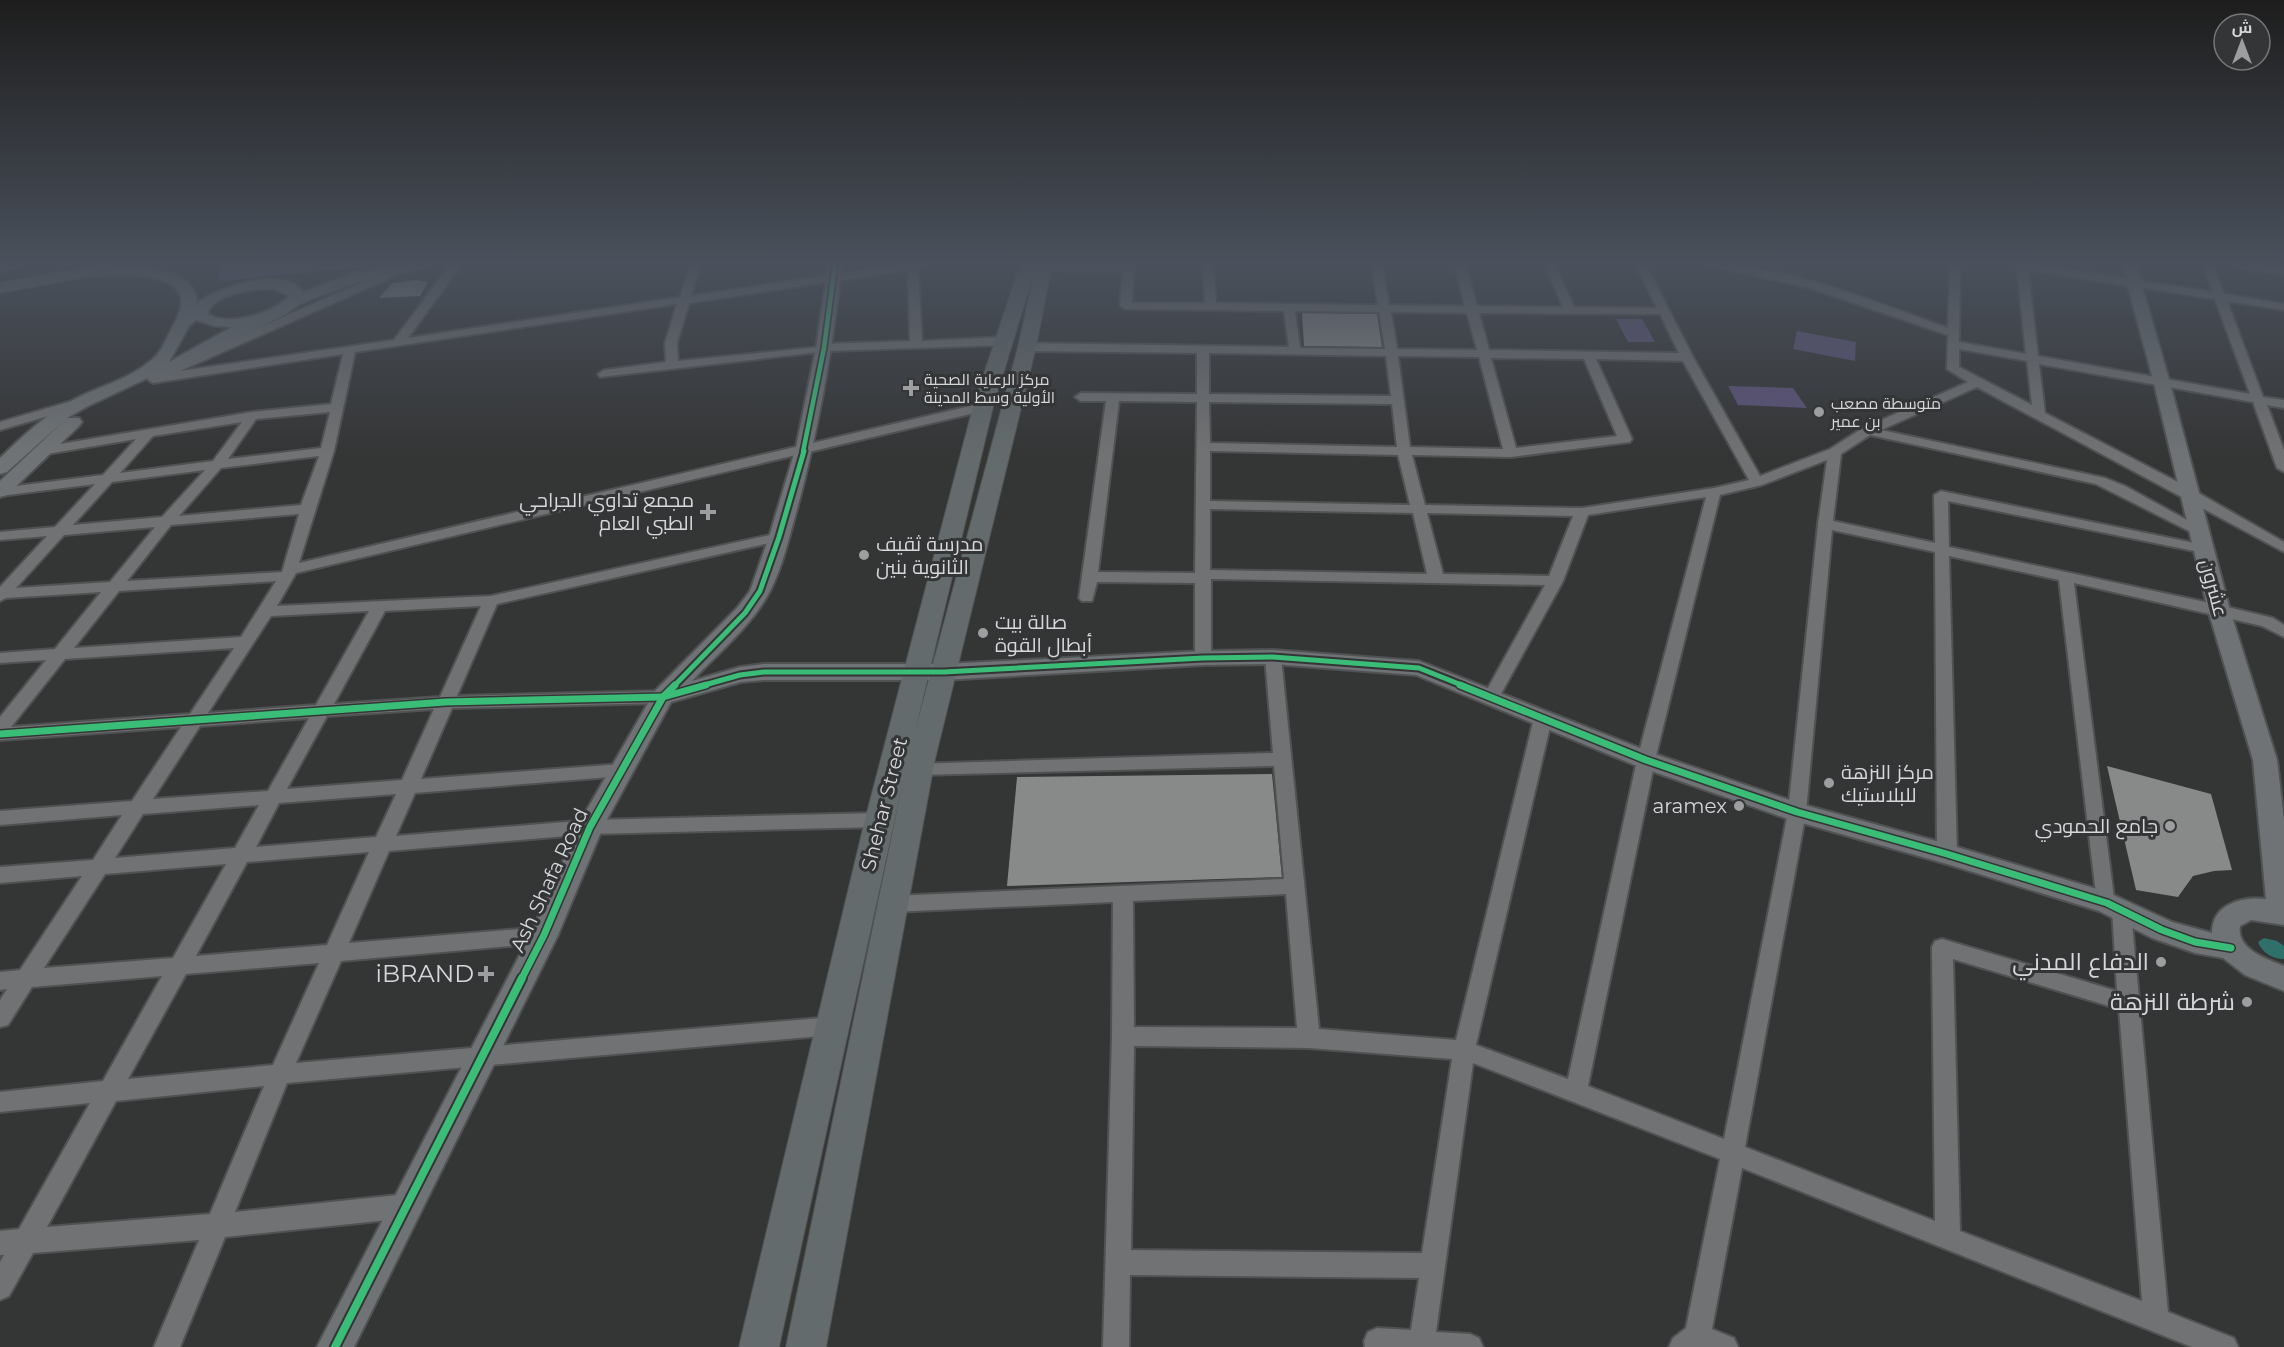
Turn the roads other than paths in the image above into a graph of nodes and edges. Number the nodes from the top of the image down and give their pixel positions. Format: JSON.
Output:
{"nodes":[{"id":1,"x":180,"y":328,"type":"edge"},
{"id":2,"x":243,"y":328,"type":"edge"},
{"id":3,"x":271,"y":328,"type":"edge"},
{"id":4,"x":409,"y":328,"type":"edge"},
{"id":5,"x":504,"y":328,"type":"edge"},
{"id":6,"x":675,"y":328,"type":"edge"},
{"id":7,"x":827,"y":328,"type":"edge"},
{"id":8,"x":916,"y":328,"type":"edge"},
{"id":9,"x":1019,"y":328,"type":"edge"},
{"id":10,"x":1292,"y":328,"type":"edge"},
{"id":11,"x":1387,"y":328,"type":"edge"},
{"id":12,"x":1477,"y":328,"type":"edge"},
{"id":13,"x":1672,"y":328,"type":"edge"},
{"id":14,"x":1926,"y":328,"type":"edge"},
{"id":15,"x":1955,"y":328,"type":"edge"},
{"id":16,"x":2029,"y":328,"type":"edge"},
{"id":17,"x":2146,"y":328,"type":"edge"},
{"id":18,"x":2232,"y":328,"type":"edge"},
{"id":19,"x":1955,"y":339,"type":"junction"},
{"id":20,"x":397,"y":344,"type":"junction"},
{"id":21,"x":916,"y":344,"type":"junction"},
{"id":22,"x":1015,"y":344,"type":"junction"},
{"id":23,"x":824,"y":349,"type":"junction"},
{"id":24,"x":350,"y":350,"type":"junction"},
{"id":25,"x":1203,"y":350,"type":"junction"},
{"id":26,"x":1295,"y":351,"type":"junction"},
{"id":27,"x":1392,"y":353,"type":"junction"},
{"id":28,"x":1484,"y":354,"type":"junction"},
{"id":29,"x":1589,"y":356,"type":"junction"},
{"id":30,"x":1687,"y":357,"type":"junction"},
{"id":31,"x":2033,"y":359,"type":"junction"},
{"id":32,"x":672,"y":365,"type":"junction"},
{"id":33,"x":604,"y":374,"type":"dead end"},
{"id":34,"x":153,"y":379,"type":"junction"},
{"id":35,"x":1977,"y":382,"type":"junction"},
{"id":36,"x":2162,"y":383,"type":"junction"},
{"id":37,"x":1081,"y":397,"type":"dead end"},
{"id":38,"x":1113,"y":398,"type":"junction"},
{"id":39,"x":1203,"y":399,"type":"junction"},
{"id":40,"x":1397,"y":400,"type":"junction"},
{"id":41,"x":2259,"y":400,"type":"junction"},
{"id":42,"x":80,"y":403,"type":"junction"},
{"id":43,"x":2284,"y":404,"type":"edge"},
{"id":44,"x":338,"y":406,"type":"junction"},
{"id":45,"x":983,"y":407,"type":"junction"},
{"id":46,"x":2039,"y":414,"type":"junction"},
{"id":47,"x":252,"y":416,"type":"junction"},
{"id":48,"x":0,"y":427,"type":"edge"},
{"id":49,"x":1868,"y":431,"type":"junction"},
{"id":50,"x":149,"y":433,"type":"junction"},
{"id":51,"x":38,"y":443,"type":"junction"},
{"id":52,"x":805,"y":447,"type":"junction"},
{"id":53,"x":1203,"y":447,"type":"junction"},
{"id":54,"x":327,"y":451,"type":"junction"},
{"id":55,"x":1404,"y":451,"type":"junction"},
{"id":56,"x":1835,"y":452,"type":"junction"},
{"id":57,"x":1511,"y":453,"type":"junction"},
{"id":58,"x":217,"y":465,"type":"junction"},
{"id":59,"x":0,"y":468,"type":"edge"},
{"id":60,"x":2284,"y":468,"type":"edge"},
{"id":61,"x":111,"y":478,"type":"junction"},
{"id":62,"x":1757,"y":482,"type":"junction"},
{"id":63,"x":0,"y":492,"type":"edge"},
{"id":64,"x":1714,"y":492,"type":"junction"},
{"id":65,"x":2190,"y":494,"type":"junction"},
{"id":66,"x":1202,"y":505,"type":"junction"},
{"id":67,"x":307,"y":509,"type":"junction"},
{"id":68,"x":1417,"y":509,"type":"junction"},
{"id":69,"x":1582,"y":512,"type":"junction"},
{"id":70,"x":167,"y":521,"type":"junction"},
{"id":71,"x":1825,"y":524,"type":"junction"},
{"id":72,"x":59,"y":530,"type":"junction"},
{"id":73,"x":0,"y":536,"type":"edge"},
{"id":74,"x":780,"y":537,"type":"junction"},
{"id":75,"x":2202,"y":540,"type":"junction"},
{"id":76,"x":2284,"y":548,"type":"edge"},
{"id":77,"x":1941,"y":549,"type":"junction"},
{"id":78,"x":288,"y":573,"type":"junction"},
{"id":79,"x":1202,"y":576,"type":"junction"},
{"id":80,"x":2066,"y":576,"type":"junction"},
{"id":81,"x":1090,"y":578,"type":"junction"},
{"id":82,"x":1436,"y":578,"type":"junction"},
{"id":83,"x":1555,"y":580,"type":"junction"},
{"id":84,"x":115,"y":587,"type":"junction"},
{"id":85,"x":1,"y":595,"type":"edge"},
{"id":86,"x":1087,"y":598,"type":"dead end"},
{"id":87,"x":491,"y":601,"type":"junction"},
{"id":88,"x":380,"y":606,"type":"junction"},
{"id":89,"x":2219,"y":610,"type":"junction"},
{"id":90,"x":266,"y":611,"type":"junction"},
{"id":91,"x":2284,"y":632,"type":"edge"},
{"id":92,"x":246,"y":642,"type":"junction"},
{"id":93,"x":60,"y":654,"type":"junction"},
{"id":94,"x":1273,"y":657,"type":"junction"},
{"id":95,"x":0,"y":658,"type":"edge"},
{"id":96,"x":1203,"y":658,"type":"junction"},
{"id":97,"x":916,"y":672,"type":"junction"},
{"id":98,"x":944,"y":672,"type":"junction"},
{"id":99,"x":663,"y":697,"type":"junction"},
{"id":100,"x":1491,"y":697,"type":"junction"},
{"id":101,"x":446,"y":702,"type":"junction"},
{"id":102,"x":321,"y":711,"type":"junction"},
{"id":103,"x":1543,"y":718,"type":"junction"},
{"id":104,"x":195,"y":720,"type":"junction"},
{"id":105,"x":0,"y":729,"type":"edge"},
{"id":106,"x":0,"y":734,"type":"edge"},
{"id":107,"x":1282,"y":759,"type":"junction"},
{"id":108,"x":1646,"y":760,"type":"junction"},
{"id":109,"x":919,"y":770,"type":"junction"},
{"id":110,"x":622,"y":771,"type":"junction"},
{"id":111,"x":408,"y":787,"type":"junction"},
{"id":112,"x":273,"y":797,"type":"junction"},
{"id":113,"x":138,"y":807,"type":"junction"},
{"id":114,"x":1797,"y":812,"type":"junction"},
{"id":115,"x":0,"y":818,"type":"edge"},
{"id":116,"x":879,"y":820,"type":"junction"},
{"id":117,"x":590,"y":827,"type":"junction"},
{"id":118,"x":383,"y":844,"type":"junction"},
{"id":119,"x":1947,"y":854,"type":"junction"},
{"id":120,"x":241,"y":855,"type":"junction"},
{"id":121,"x":99,"y":867,"type":"junction"},
{"id":122,"x":0,"y":875,"type":"edge"},
{"id":123,"x":1294,"y":886,"type":"junction"},
{"id":124,"x":1123,"y":894,"type":"junction"},
{"id":125,"x":892,"y":904,"type":"junction"},
{"id":126,"x":2114,"y":908,"type":"junction"},
{"id":127,"x":2283,"y":914,"type":"edge"},
{"id":128,"x":544,"y":935,"type":"junction"},
{"id":129,"x":2231,"y":948,"type":"junction"},
{"id":130,"x":334,"y":953,"type":"junction"},
{"id":131,"x":179,"y":966,"type":"junction"},
{"id":132,"x":25,"y":979,"type":"junction"},
{"id":133,"x":2284,"y":979,"type":"edge"},
{"id":134,"x":0,"y":981,"type":"edge"},
{"id":135,"x":2128,"y":1003,"type":"junction"},
{"id":136,"x":0,"y":1018,"type":"edge"},
{"id":137,"x":832,"y":1026,"type":"junction"},
{"id":138,"x":1123,"y":1036,"type":"junction"},
{"id":139,"x":1309,"y":1038,"type":"junction"},
{"id":140,"x":1464,"y":1050,"type":"junction"},
{"id":141,"x":482,"y":1057,"type":"junction"},
{"id":142,"x":280,"y":1074,"type":"junction"},
{"id":143,"x":109,"y":1091,"type":"junction"},
{"id":144,"x":1576,"y":1092,"type":"junction"},
{"id":145,"x":0,"y":1102,"type":"edge"},
{"id":146,"x":1732,"y":1153,"type":"junction"},
{"id":147,"x":407,"y":1206,"type":"junction"},
{"id":148,"x":217,"y":1226,"type":"junction"},
{"id":149,"x":1948,"y":1238,"type":"junction"},
{"id":150,"x":26,"y":1240,"type":"junction"},
{"id":151,"x":0,"y":1243,"type":"edge"},
{"id":152,"x":1118,"y":1262,"type":"junction"},
{"id":153,"x":1432,"y":1266,"type":"junction"},
{"id":154,"x":0,"y":1287,"type":"edge"},
{"id":155,"x":2156,"y":1320,"type":"junction"},
{"id":156,"x":1422,"y":1342,"type":"junction"},
{"id":157,"x":1690,"y":1342,"type":"edge"},
{"id":158,"x":167,"y":1347,"type":"edge"},
{"id":159,"x":335,"y":1347,"type":"edge"},
{"id":160,"x":759,"y":1347,"type":"edge"},
{"id":161,"x":806,"y":1347,"type":"edge"},
{"id":162,"x":1116,"y":1347,"type":"edge"},
{"id":163,"x":1378,"y":1347,"type":"edge"},
{"id":164,"x":1470,"y":1347,"type":"edge"},
{"id":165,"x":1725,"y":1347,"type":"edge"},
{"id":166,"x":2225,"y":1347,"type":"edge"}],
"edges":[{"from":1,"to":42,"type":"street"},
{"from":2,"to":34,"type":"street"},
{"from":3,"to":34,"type":"street"},
{"from":4,"to":20,"type":"street"},
{"from":5,"to":20,"type":"street"},
{"from":6,"to":32,"type":"street"},
{"from":7,"to":23,"type":"street","name":"Ash Shafa Road"},
{"from":8,"to":21,"type":"street"},
{"from":9,"to":22,"type":"main road","name":"Shehar Street"},
{"from":10,"to":26,"type":"street"},
{"from":11,"to":27,"type":"street"},
{"from":12,"to":28,"type":"street"},
{"from":13,"to":30,"type":"street"},
{"from":14,"to":19,"type":"street"},
{"from":15,"to":19,"type":"street"},
{"from":16,"to":31,"type":"street"},
{"from":17,"to":36,"type":"street","name":"عشرون"},
{"from":18,"to":41,"type":"street"},
{"from":19,"to":31,"type":"street"},
{"from":19,"to":35,"type":"street"},
{"from":20,"to":24,"type":"street"},
{"from":21,"to":22,"type":"street"},
{"from":21,"to":23,"type":"street"},
{"from":22,"to":25,"type":"street"},
{"from":22,"to":45,"type":"main road","name":"Shehar Street"},
{"from":22,"to":98,"type":"main road","name":"Shehar Street"},
{"from":23,"to":32,"type":"street"},
{"from":23,"to":52,"type":"street","name":"Ash Shafa Road"},
{"from":24,"to":34,"type":"street"},
{"from":24,"to":44,"type":"street"},
{"from":25,"to":26,"type":"street"},
{"from":25,"to":39,"type":"street"},
{"from":26,"to":27,"type":"street"},
{"from":27,"to":28,"type":"street"},
{"from":27,"to":40,"type":"street"},
{"from":28,"to":29,"type":"street"},
{"from":28,"to":57,"type":"street"},
{"from":29,"to":30,"type":"street"},
{"from":29,"to":57,"type":"street"},
{"from":30,"to":62,"type":"street"},
{"from":31,"to":36,"type":"street"},
{"from":31,"to":46,"type":"street"},
{"from":32,"to":33,"type":"street"},
{"from":34,"to":51,"type":"street"},
{"from":35,"to":46,"type":"street"},
{"from":35,"to":49,"type":"street"},
{"from":36,"to":41,"type":"street"},
{"from":36,"to":65,"type":"street","name":"عشرون"},
{"from":37,"to":38,"type":"street"},
{"from":38,"to":39,"type":"street"},
{"from":38,"to":81,"type":"street"},
{"from":39,"to":40,"type":"street"},
{"from":39,"to":53,"type":"street"},
{"from":40,"to":55,"type":"street"},
{"from":41,"to":43,"type":"street"},
{"from":41,"to":60,"type":"street"},
{"from":42,"to":48,"type":"street"},
{"from":42,"to":51,"type":"street"},
{"from":44,"to":47,"type":"street"},
{"from":44,"to":54,"type":"street"},
{"from":45,"to":52,"type":"street"},
{"from":45,"to":97,"type":"main road","name":"Shehar Street"},
{"from":46,"to":65,"type":"street"},
{"from":47,"to":50,"type":"street"},
{"from":47,"to":58,"type":"street"},
{"from":48,"to":51,"type":"street"},
{"from":49,"to":56,"type":"street"},
{"from":49,"to":75,"type":"street"},
{"from":50,"to":51,"type":"street"},
{"from":50,"to":61,"type":"street"},
{"from":51,"to":59,"type":"street"},
{"from":51,"to":63,"type":"street"},
{"from":52,"to":74,"type":"street","name":"Ash Shafa Road"},
{"from":52,"to":78,"type":"street"},
{"from":53,"to":55,"type":"street"},
{"from":53,"to":66,"type":"street"},
{"from":54,"to":58,"type":"street"},
{"from":54,"to":67,"type":"street"},
{"from":55,"to":57,"type":"street"},
{"from":55,"to":68,"type":"street"},
{"from":56,"to":62,"type":"street"},
{"from":56,"to":71,"type":"street"},
{"from":58,"to":61,"type":"street"},
{"from":58,"to":70,"type":"street"},
{"from":61,"to":63,"type":"street"},
{"from":61,"to":72,"type":"street"},
{"from":62,"to":64,"type":"street"},
{"from":64,"to":69,"type":"street"},
{"from":64,"to":108,"type":"street"},
{"from":65,"to":75,"type":"street","name":"عشرون"},
{"from":65,"to":76,"type":"street"},
{"from":66,"to":68,"type":"street"},
{"from":66,"to":79,"type":"street"},
{"from":67,"to":70,"type":"street"},
{"from":67,"to":78,"type":"street"},
{"from":68,"to":69,"type":"street"},
{"from":68,"to":82,"type":"street"},
{"from":69,"to":83,"type":"street"},
{"from":70,"to":72,"type":"street"},
{"from":70,"to":84,"type":"street"},
{"from":71,"to":77,"type":"street"},
{"from":71,"to":114,"type":"street"},
{"from":72,"to":73,"type":"street"},
{"from":72,"to":85,"type":"street"},
{"from":74,"to":87,"type":"street"},
{"from":74,"to":99,"type":"street","name":"Ash Shafa Road"},
{"from":75,"to":77,"type":"street"},
{"from":75,"to":89,"type":"street","name":"عشرون"},
{"from":77,"to":80,"type":"street"},
{"from":77,"to":119,"type":"street"},
{"from":78,"to":84,"type":"street"},
{"from":78,"to":90,"type":"street"},
{"from":79,"to":81,"type":"street"},
{"from":79,"to":82,"type":"street"},
{"from":79,"to":96,"type":"street"},
{"from":80,"to":89,"type":"street"},
{"from":80,"to":126,"type":"street"},
{"from":81,"to":86,"type":"street"},
{"from":82,"to":83,"type":"street"},
{"from":83,"to":100,"type":"street"},
{"from":84,"to":85,"type":"street"},
{"from":84,"to":93,"type":"street"},
{"from":87,"to":88,"type":"street"},
{"from":87,"to":101,"type":"street"},
{"from":88,"to":90,"type":"street"},
{"from":88,"to":102,"type":"street"},
{"from":89,"to":91,"type":"street"},
{"from":89,"to":127,"type":"street","name":"عشرون"},
{"from":90,"to":92,"type":"street"},
{"from":92,"to":93,"type":"street"},
{"from":92,"to":104,"type":"street"},
{"from":93,"to":95,"type":"street"},
{"from":93,"to":105,"type":"street"},
{"from":94,"to":96,"type":"street"},
{"from":94,"to":100,"type":"street"},
{"from":94,"to":107,"type":"street"},
{"from":96,"to":98,"type":"street"},
{"from":97,"to":98,"type":"street"},
{"from":97,"to":99,"type":"street"},
{"from":97,"to":116,"type":"main road","name":"Shehar Street"},
{"from":98,"to":109,"type":"main road","name":"Shehar Street"},
{"from":99,"to":101,"type":"street"},
{"from":99,"to":110,"type":"street","name":"Ash Shafa Road"},
{"from":100,"to":103,"type":"street"},
{"from":101,"to":102,"type":"street"},
{"from":101,"to":111,"type":"street"},
{"from":102,"to":104,"type":"street"},
{"from":102,"to":112,"type":"street"},
{"from":103,"to":108,"type":"street"},
{"from":103,"to":140,"type":"street"},
{"from":104,"to":106,"type":"street"},
{"from":104,"to":113,"type":"street"},
{"from":107,"to":109,"type":"street"},
{"from":107,"to":123,"type":"street"},
{"from":108,"to":114,"type":"street"},
{"from":108,"to":144,"type":"street"},
{"from":109,"to":125,"type":"main road","name":"Shehar Street"},
{"from":110,"to":111,"type":"street"},
{"from":110,"to":117,"type":"street","name":"Ash Shafa Road"},
{"from":111,"to":112,"type":"street"},
{"from":111,"to":118,"type":"street"},
{"from":112,"to":113,"type":"street"},
{"from":112,"to":120,"type":"street"},
{"from":113,"to":115,"type":"street"},
{"from":113,"to":121,"type":"street"},
{"from":114,"to":119,"type":"street"},
{"from":114,"to":146,"type":"street"},
{"from":116,"to":117,"type":"street"},
{"from":116,"to":137,"type":"main road","name":"Shehar Street"},
{"from":117,"to":118,"type":"street"},
{"from":117,"to":128,"type":"street","name":"Ash Shafa Road"},
{"from":118,"to":120,"type":"street"},
{"from":118,"to":130,"type":"street"},
{"from":119,"to":126,"type":"street"},
{"from":120,"to":121,"type":"street"},
{"from":120,"to":131,"type":"street"},
{"from":121,"to":122,"type":"street"},
{"from":121,"to":132,"type":"street"},
{"from":123,"to":124,"type":"street"},
{"from":123,"to":139,"type":"street"},
{"from":124,"to":125,"type":"street"},
{"from":124,"to":138,"type":"street"},
{"from":125,"to":161,"type":"main road","name":"Shehar Street"},
{"from":126,"to":129,"type":"street"},
{"from":126,"to":135,"type":"street"},
{"from":127,"to":129,"type":"street"},
{"from":128,"to":130,"type":"street"},
{"from":128,"to":141,"type":"street","name":"Ash Shafa Road"},
{"from":129,"to":133,"type":"street"},
{"from":130,"to":131,"type":"street"},
{"from":130,"to":142,"type":"street"},
{"from":131,"to":132,"type":"street"},
{"from":131,"to":143,"type":"street"},
{"from":132,"to":134,"type":"street"},
{"from":132,"to":136,"type":"street"},
{"from":135,"to":149,"type":"street"},
{"from":135,"to":155,"type":"street"},
{"from":137,"to":141,"type":"street"},
{"from":137,"to":160,"type":"main road","name":"Shehar Street"},
{"from":138,"to":139,"type":"street"},
{"from":138,"to":152,"type":"street"},
{"from":139,"to":140,"type":"street"},
{"from":140,"to":144,"type":"street"},
{"from":140,"to":153,"type":"street"},
{"from":141,"to":142,"type":"street"},
{"from":141,"to":147,"type":"street","name":"Ash Shafa Road"},
{"from":142,"to":143,"type":"street"},
{"from":142,"to":148,"type":"street"},
{"from":143,"to":145,"type":"street"},
{"from":143,"to":150,"type":"street"},
{"from":144,"to":146,"type":"street"},
{"from":146,"to":149,"type":"street"},
{"from":146,"to":157,"type":"street"},
{"from":147,"to":148,"type":"street"},
{"from":147,"to":159,"type":"street","name":"Ash Shafa Road"},
{"from":148,"to":150,"type":"street"},
{"from":148,"to":158,"type":"street"},
{"from":149,"to":155,"type":"street"},
{"from":150,"to":151,"type":"street"},
{"from":150,"to":154,"type":"street"},
{"from":152,"to":153,"type":"street"},
{"from":152,"to":162,"type":"street"},
{"from":153,"to":156,"type":"street"},
{"from":155,"to":166,"type":"street"},
{"from":156,"to":163,"type":"street"},
{"from":156,"to":164,"type":"street"},
{"from":157,"to":165,"type":"street"}]}
